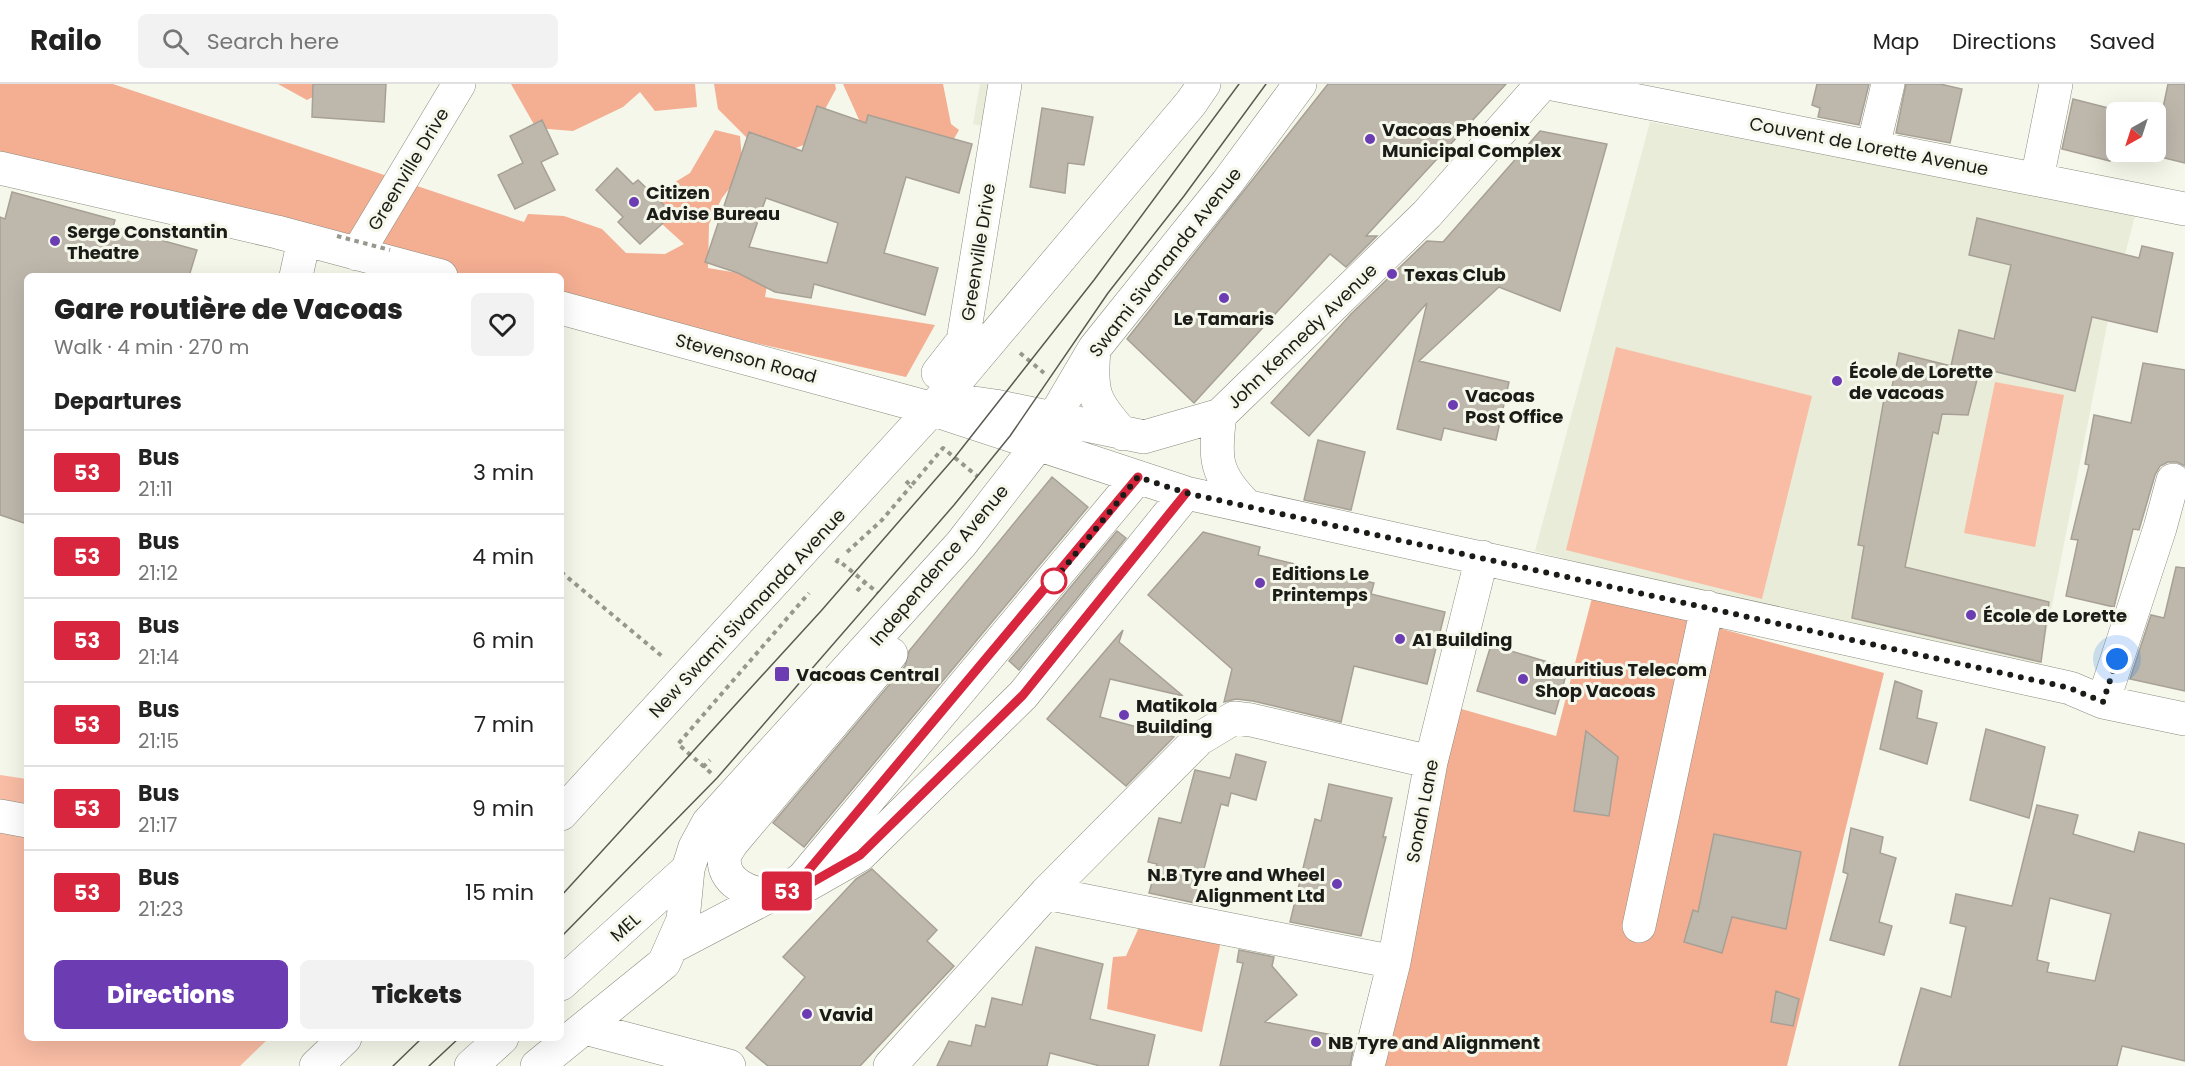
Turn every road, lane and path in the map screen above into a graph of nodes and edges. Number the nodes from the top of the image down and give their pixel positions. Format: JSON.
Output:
{"nodes":[{"id":1,"x":459,"y":84,"type":"edge"},
{"id":2,"x":1005,"y":84,"type":"edge"},
{"id":3,"x":1204,"y":84,"type":"edge"},
{"id":4,"x":1300,"y":84,"type":"edge"},
{"id":5,"x":1542,"y":84,"type":"edge"},
{"id":6,"x":1553,"y":84,"type":"edge"},
{"id":7,"x":1888,"y":84,"type":"edge"},
{"id":8,"x":2056,"y":84,"type":"edge"},
{"id":9,"x":1874,"y":147,"type":"junction"},
{"id":10,"x":0,"y":168,"type":"edge"},
{"id":11,"x":2037,"y":179,"type":"junction"},
{"id":12,"x":2185,"y":209,"type":"edge"},
{"id":13,"x":304,"y":240,"type":"junction"},
{"id":14,"x":347,"y":245,"type":"junction"},
{"id":15,"x":390,"y":250,"type":"dead end"},
{"id":16,"x":297,"y":273,"type":"edge"},
{"id":17,"x":432,"y":273,"type":"edge"},
{"id":18,"x":564,"y":309,"type":"edge"},
{"id":19,"x":1094,"y":350,"type":"junction"},
{"id":20,"x":1012,"y":361,"type":"dead end"},
{"id":21,"x":927,"y":404,"type":"junction"},
{"id":22,"x":1061,"y":405,"type":"junction"},
{"id":23,"x":1220,"y":415,"type":"junction"},
{"id":24,"x":1123,"y":434,"type":"junction"},
{"id":25,"x":1037,"y":446,"type":"junction"},
{"id":26,"x":1138,"y":477,"type":"junction"},
{"id":27,"x":2173,"y":480,"type":"dead end"},
{"id":28,"x":1010,"y":481,"type":"junction"},
{"id":29,"x":911,"y":486,"type":"dead end"},
{"id":30,"x":1186,"y":493,"type":"junction"},
{"id":31,"x":1246,"y":505,"type":"junction"},
{"id":32,"x":1482,"y":557,"type":"junction"},
{"id":33,"x":838,"y":560,"type":"junction"},
{"id":34,"x":831,"y":568,"type":"dead end"},
{"id":35,"x":564,"y":574,"type":"edge"},
{"id":36,"x":865,"y":582,"type":"junction"},
{"id":37,"x":815,"y":586,"type":"dead end"},
{"id":38,"x":857,"y":591,"type":"dead end"},
{"id":39,"x":885,"y":599,"type":"dead end"},
{"id":40,"x":1707,"y":607,"type":"junction"},
{"id":41,"x":666,"y":659,"type":"dead end"},
{"id":42,"x":2103,"y":702,"type":"junction"},
{"id":43,"x":2185,"y":719,"type":"edge"},
{"id":44,"x":710,"y":760,"type":"dead end"},
{"id":45,"x":1431,"y":762,"type":"junction"},
{"id":46,"x":704,"y":767,"type":"junction"},
{"id":47,"x":734,"y":793,"type":"junction"},
{"id":48,"x":564,"y":811,"type":"edge"},
{"id":49,"x":0,"y":816,"type":"edge"},
{"id":50,"x":24,"y":820,"type":"edge"},
{"id":51,"x":688,"y":869,"type":"junction"},
{"id":52,"x":1046,"y":893,"type":"junction"},
{"id":53,"x":773,"y":894,"type":"junction"},
{"id":54,"x":1639,"y":926,"type":"dead end"},
{"id":55,"x":674,"y":946,"type":"junction"},
{"id":56,"x":1394,"y":962,"type":"junction"},
{"id":57,"x":564,"y":981,"type":"edge"},
{"id":58,"x":585,"y":1028,"type":"junction"},
{"id":59,"x":342,"y":1041,"type":"edge"},
{"id":60,"x":499,"y":1041,"type":"edge"},
{"id":61,"x":316,"y":1066,"type":"edge"},
{"id":62,"x":471,"y":1066,"type":"edge"},
{"id":63,"x":537,"y":1066,"type":"edge"},
{"id":64,"x":729,"y":1066,"type":"edge"},
{"id":65,"x":890,"y":1066,"type":"edge"},
{"id":66,"x":1368,"y":1066,"type":"edge"}],
"edges":[{"from":1,"to":14,"type":"street","name":"Greenville Drive"},
{"from":2,"to":21,"type":"street","name":"Greenville Drive"},
{"from":3,"to":21,"type":"street"},
{"from":4,"to":19,"type":"street","name":"Swami Sivananda Avenue"},
{"from":5,"to":23,"type":"street","name":"John Kennedy Avenue"},
{"from":6,"to":9,"type":"street","name":"Couvent de Lorette Avenue"},
{"from":7,"to":9,"type":"street"},
{"from":8,"to":11,"type":"street"},
{"from":9,"to":11,"type":"street","name":"Couvent de Lorette Avenue"},
{"from":10,"to":13,"type":"street"},
{"from":11,"to":12,"type":"street","name":"Couvent de Lorette Avenue"},
{"from":13,"to":14,"type":"street"},
{"from":13,"to":16,"type":"street"},
{"from":14,"to":15,"type":"path","bridge":true},
{"from":14,"to":17,"type":"street"},
{"from":18,"to":21,"type":"street","name":"Stevenson Road"},
{"from":19,"to":22,"type":"street","name":"Swami Sivananda Avenue"},
{"from":19,"to":24,"type":"street"},
{"from":20,"to":22,"type":"path"},
{"from":21,"to":22,"type":"street","name":"John Kennedy Avenue"},
{"from":21,"to":25,"type":"street"},
{"from":21,"to":48,"type":"street","name":"New Swami Sivananda Avenue"},
{"from":22,"to":24,"type":"street","name":"John Kennedy Avenue"},
{"from":22,"to":25,"type":"street","name":"Swami Sivananda Avenue"},
{"from":23,"to":24,"type":"street","name":"John Kennedy Avenue"},
{"from":23,"to":31,"type":"street"},
{"from":25,"to":26,"type":"street"},
{"from":25,"to":28,"type":"street","name":"Independence Avenue"},
{"from":26,"to":30,"type":"street"},
{"from":26,"to":53,"type":"street"},
{"from":27,"to":42,"type":"street"},
{"from":28,"to":47,"type":"street","name":"Independence Avenue"},
{"from":28,"to":53,"type":"street"},
{"from":29,"to":33,"type":"path"},
{"from":30,"to":31,"type":"street"},
{"from":30,"to":53,"type":"street"},
{"from":31,"to":32,"type":"street"},
{"from":32,"to":40,"type":"street"},
{"from":32,"to":45,"type":"street","name":"Sonah Lane"},
{"from":33,"to":34,"type":"path"},
{"from":33,"to":36,"type":"path"},
{"from":35,"to":41,"type":"path"},
{"from":36,"to":38,"type":"path"},
{"from":36,"to":39,"type":"path"},
{"from":37,"to":46,"type":"path"},
{"from":40,"to":42,"type":"street"},
{"from":40,"to":54,"type":"street"},
{"from":42,"to":43,"type":"street"},
{"from":44,"to":46,"type":"path"},
{"from":45,"to":52,"type":"street"},
{"from":45,"to":56,"type":"street","name":"Sonah Lane"},
{"from":46,"to":47,"type":"path"},
{"from":47,"to":51,"type":"street","name":"Independence Avenue"},
{"from":49,"to":50,"type":"street"},
{"from":51,"to":55,"type":"street","name":"Independence Avenue"},
{"from":51,"to":57,"type":"street","name":"MEL"},
{"from":52,"to":56,"type":"street"},
{"from":52,"to":65,"type":"street"},
{"from":53,"to":55,"type":"street"},
{"from":55,"to":58,"type":"street","name":"Independence Avenue"},
{"from":56,"to":66,"type":"street","name":"Sonah Lane"},
{"from":58,"to":63,"type":"street","name":"Independence Avenue"},
{"from":58,"to":64,"type":"street"},
{"from":59,"to":61,"type":"street"},
{"from":60,"to":62,"type":"street"}]}
